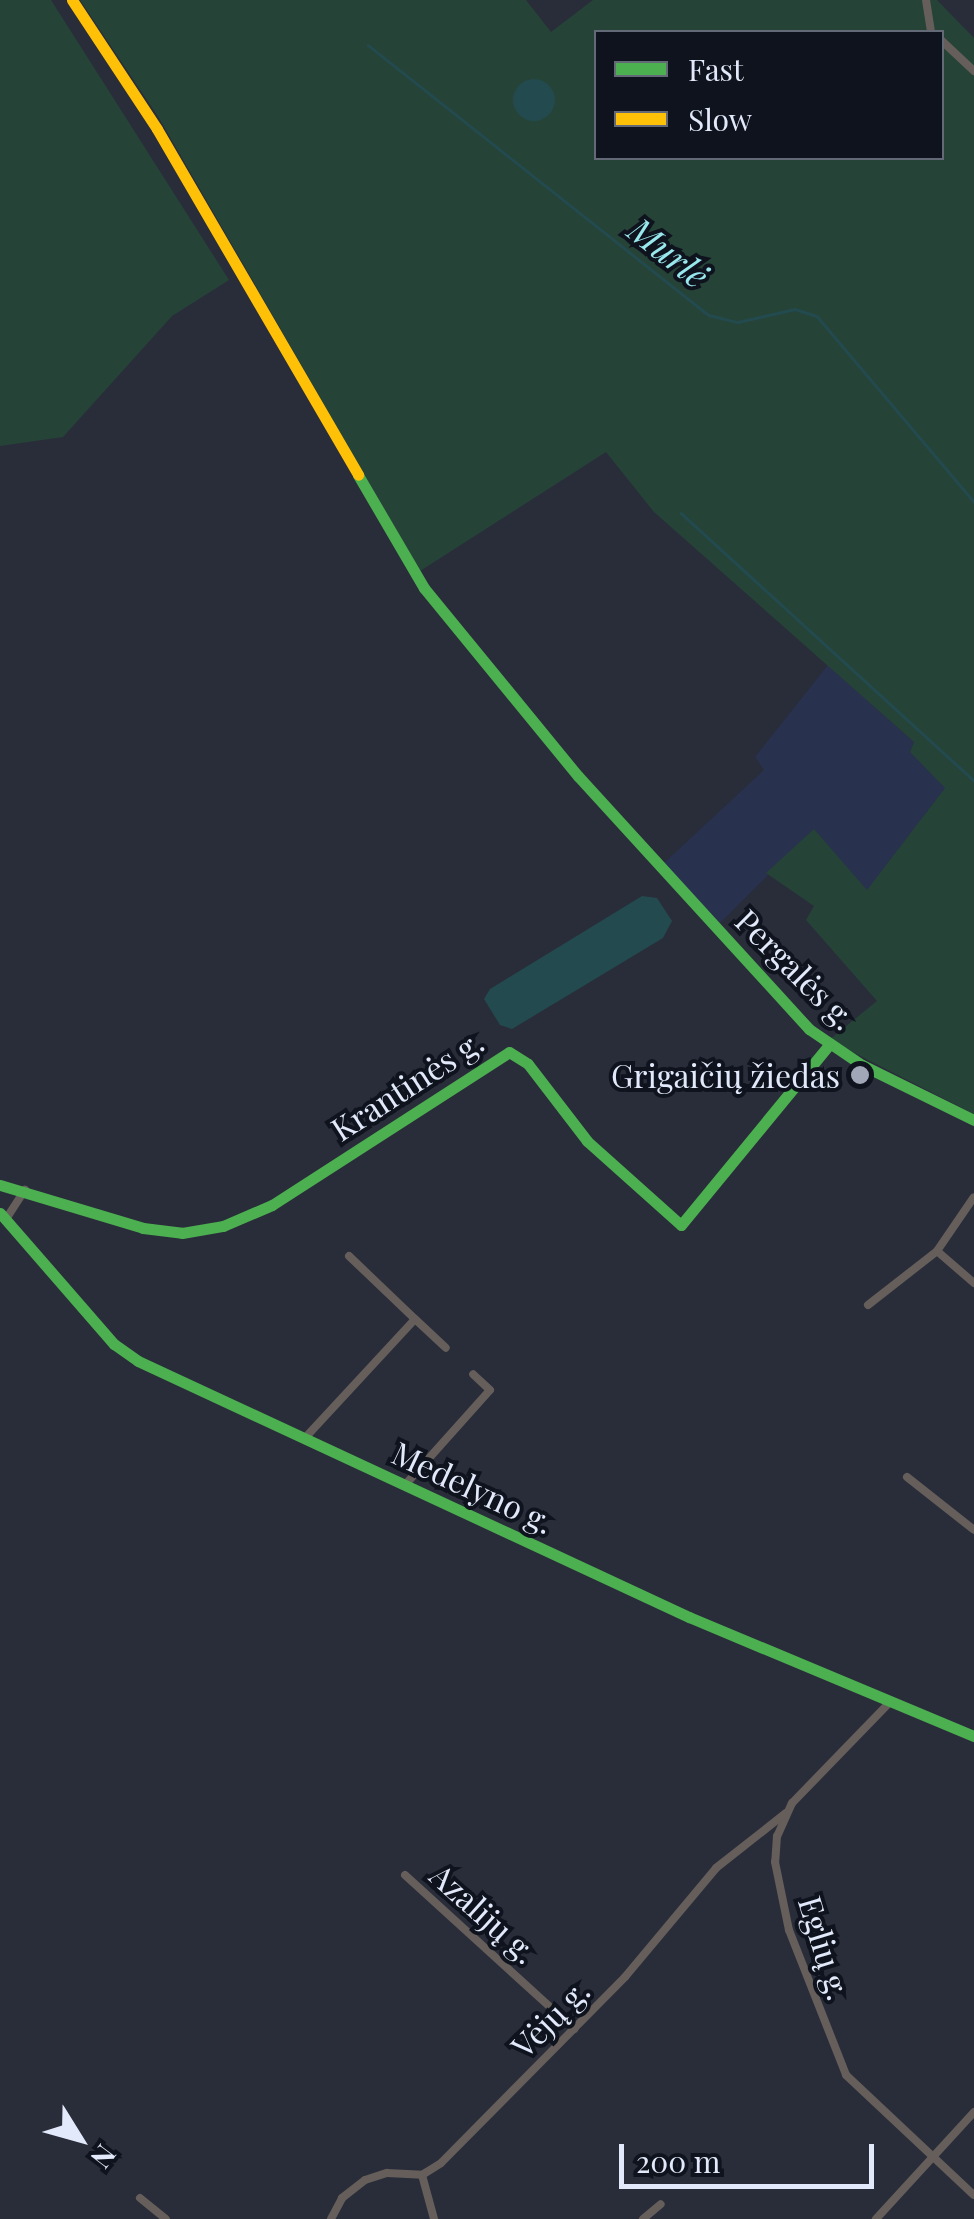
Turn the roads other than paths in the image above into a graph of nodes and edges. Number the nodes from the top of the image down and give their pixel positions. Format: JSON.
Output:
{"nodes":[{"id":1,"x":72,"y":0,"type":"edge"},
{"id":2,"x":926,"y":0,"type":"edge"},
{"id":3,"x":931,"y":30,"type":"edge"},
{"id":4,"x":944,"y":43,"type":"edge"},
{"id":5,"x":974,"y":71,"type":"edge"},
{"id":6,"x":828,"y":1046,"type":"junction"},
{"id":7,"x":974,"y":1120,"type":"edge"},
{"id":8,"x":0,"y":1185,"type":"edge"},
{"id":9,"x":25,"y":1190,"type":"junction"},
{"id":10,"x":974,"y":1197,"type":"edge"},
{"id":11,"x":3,"y":1216,"type":"edge"},
{"id":12,"x":937,"y":1250,"type":"junction"},
{"id":13,"x":349,"y":1256,"type":"dead end"},
{"id":14,"x":974,"y":1282,"type":"edge"},
{"id":15,"x":868,"y":1305,"type":"dead end"},
{"id":16,"x":415,"y":1319,"type":"junction"},
{"id":17,"x":446,"y":1348,"type":"dead end"},
{"id":18,"x":473,"y":1374,"type":"dead end"},
{"id":19,"x":303,"y":1440,"type":"junction"},
{"id":20,"x":907,"y":1476,"type":"dead end"},
{"id":21,"x":405,"y":1485,"type":"junction"},
{"id":22,"x":974,"y":1530,"type":"edge"},
{"id":23,"x":892,"y":1699,"type":"junction"},
{"id":24,"x":974,"y":1736,"type":"edge"},
{"id":25,"x":786,"y":1813,"type":"junction"},
{"id":26,"x":404,"y":1875,"type":"dead end"},
{"id":27,"x":574,"y":2029,"type":"junction"},
{"id":28,"x":974,"y":2112,"type":"edge"},
{"id":29,"x":930,"y":2160,"type":"junction"},
{"id":30,"x":422,"y":2175,"type":"junction"},
{"id":31,"x":974,"y":2195,"type":"edge"},
{"id":32,"x":140,"y":2198,"type":"dead end"},
{"id":33,"x":661,"y":2204,"type":"dead end"},
{"id":34,"x":166,"y":2219,"type":"edge"},
{"id":35,"x":331,"y":2219,"type":"edge"},
{"id":36,"x":434,"y":2219,"type":"edge"},
{"id":37,"x":643,"y":2219,"type":"edge"},
{"id":38,"x":876,"y":2219,"type":"edge"}],
"edges":[{"from":1,"to":6,"type":"street","name":"Pergalės g."},
{"from":2,"to":3,"type":"street"},
{"from":4,"to":5,"type":"street"},
{"from":6,"to":7,"type":"street","name":"Pergalės g."},
{"from":6,"to":9,"type":"street","name":"Krantinės g."},
{"from":8,"to":9,"type":"street","name":"Krantinės g."},
{"from":9,"to":11,"type":"street"},
{"from":10,"to":12,"type":"street"},
{"from":11,"to":19,"type":"street","name":"Medelyno g."},
{"from":12,"to":14,"type":"street"},
{"from":12,"to":15,"type":"street"},
{"from":13,"to":16,"type":"street"},
{"from":16,"to":17,"type":"street"},
{"from":16,"to":19,"type":"street"},
{"from":18,"to":21,"type":"street"},
{"from":19,"to":21,"type":"street","name":"Medelyno g."},
{"from":20,"to":22,"type":"street"},
{"from":21,"to":23,"type":"street","name":"Medelyno g."},
{"from":23,"to":24,"type":"street","name":"Medelyno g."},
{"from":23,"to":25,"type":"street"},
{"from":25,"to":27,"type":"street","name":"Vėjų g."},
{"from":25,"to":29,"type":"street","name":"Eglių g."},
{"from":26,"to":27,"type":"street","name":"Azalijų g."},
{"from":27,"to":30,"type":"street","name":"Vėjų g."},
{"from":28,"to":29,"type":"street"},
{"from":29,"to":31,"type":"street","name":"Eglių g."},
{"from":29,"to":38,"type":"street"},
{"from":30,"to":35,"type":"street"},
{"from":30,"to":36,"type":"street"},
{"from":32,"to":34,"type":"street"},
{"from":33,"to":37,"type":"street"}]}
